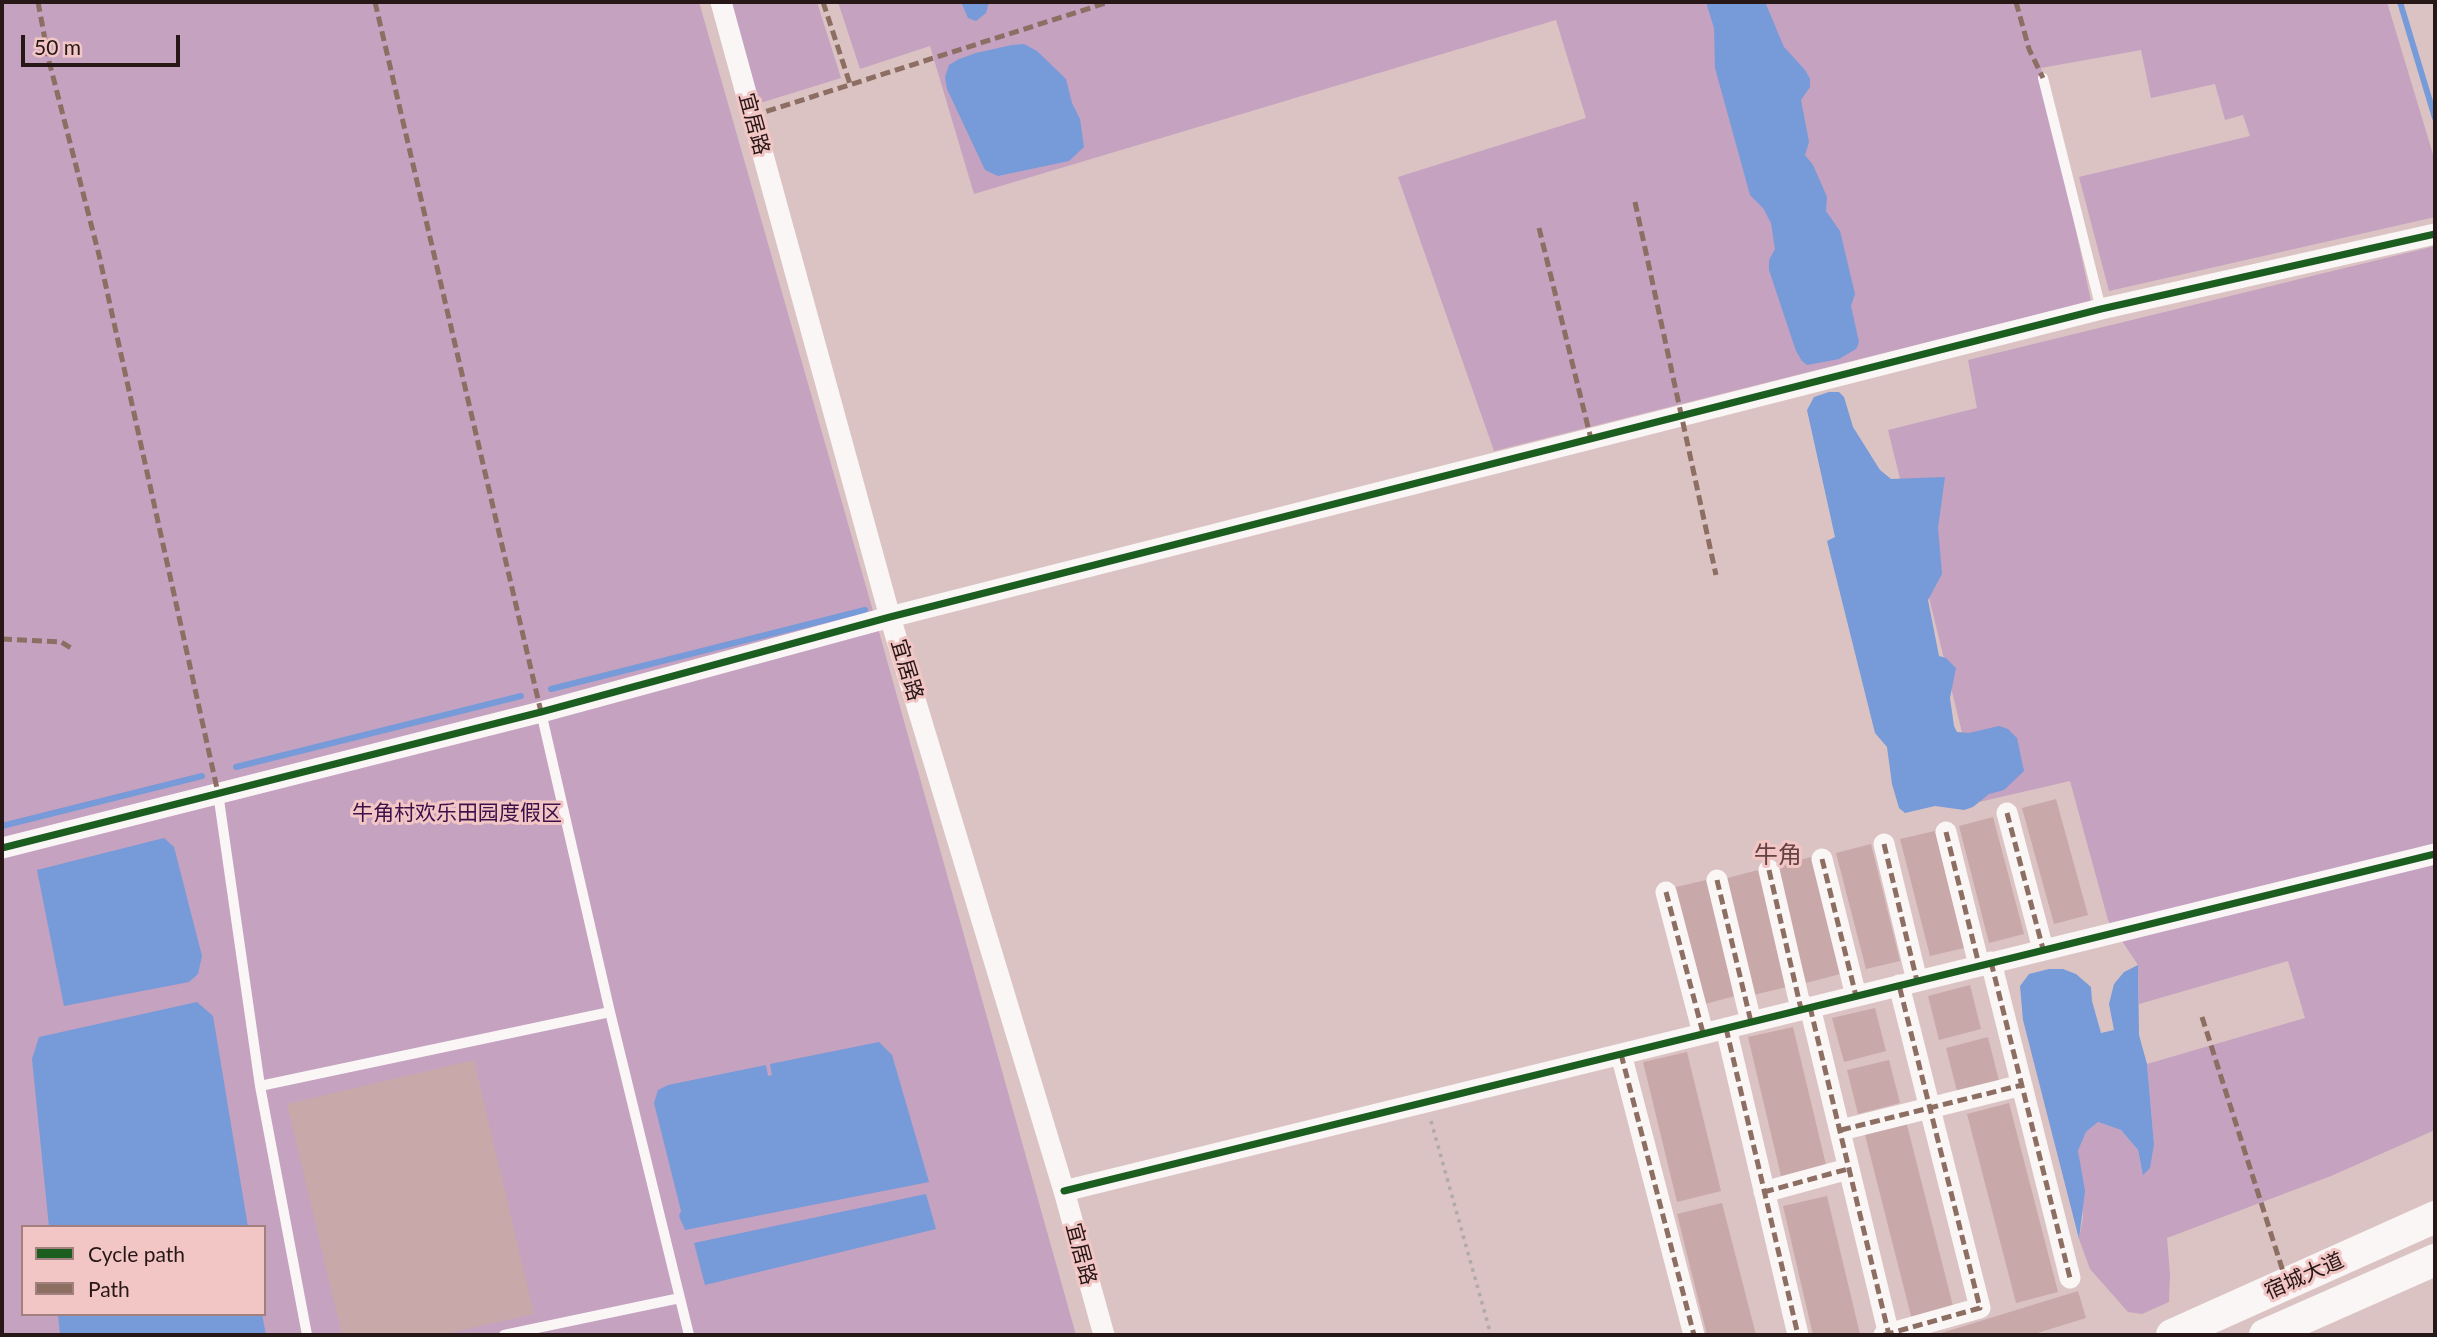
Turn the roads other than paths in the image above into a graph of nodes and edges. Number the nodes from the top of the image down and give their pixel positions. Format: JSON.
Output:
{"nodes":[{"id":1,"x":721,"y":2,"type":"edge"},
{"id":2,"x":2043,"y":78,"type":"dead end"},
{"id":3,"x":2435,"y":234,"type":"edge"},
{"id":4,"x":2101,"y":309,"type":"junction"},
{"id":5,"x":890,"y":617,"type":"junction"},
{"id":6,"x":541,"y":712,"type":"junction"},
{"id":7,"x":219,"y":793,"type":"junction"},
{"id":8,"x":2007,"y":813,"type":"dead end"},
{"id":9,"x":1946,"y":832,"type":"dead end"},
{"id":10,"x":1884,"y":845,"type":"dead end"},
{"id":11,"x":2,"y":848,"type":"edge"},
{"id":12,"x":2435,"y":854,"type":"edge"},
{"id":13,"x":1822,"y":859,"type":"dead end"},
{"id":14,"x":1769,"y":870,"type":"dead end"},
{"id":15,"x":1717,"y":880,"type":"dead end"},
{"id":16,"x":1666,"y":892,"type":"dead end"},
{"id":17,"x":2043,"y":949,"type":"junction"},
{"id":18,"x":1985,"y":964,"type":"junction"},
{"id":19,"x":1908,"y":983,"type":"junction"},
{"id":20,"x":1856,"y":996,"type":"junction"},
{"id":21,"x":1805,"y":1008,"type":"junction"},
{"id":22,"x":610,"y":1012,"type":"junction"},
{"id":23,"x":1751,"y":1022,"type":"junction"},
{"id":24,"x":1726,"y":1028,"type":"junction"},
{"id":25,"x":1703,"y":1033,"type":"junction"},
{"id":26,"x":1621,"y":1054,"type":"junction"},
{"id":27,"x":2022,"y":1085,"type":"junction"},
{"id":28,"x":260,"y":1086,"type":"junction"},
{"id":29,"x":1930,"y":1107,"type":"junction"},
{"id":30,"x":1841,"y":1129,"type":"junction"},
{"id":31,"x":1848,"y":1169,"type":"junction"},
{"id":32,"x":1064,"y":1191,"type":"junction"},
{"id":33,"x":1764,"y":1192,"type":"junction"},
{"id":34,"x":2435,"y":1217,"type":"edge"},
{"id":35,"x":2435,"y":1259,"type":"edge"},
{"id":36,"x":2070,"y":1278,"type":"dead end"},
{"id":37,"x":680,"y":1298,"type":"junction"},
{"id":38,"x":307,"y":1335,"type":"edge"},
{"id":39,"x":504,"y":1335,"type":"edge"},
{"id":40,"x":689,"y":1335,"type":"edge"},
{"id":41,"x":1104,"y":1335,"type":"edge"},
{"id":42,"x":1694,"y":1335,"type":"edge"},
{"id":43,"x":1798,"y":1335,"type":"edge"},
{"id":44,"x":1887,"y":1335,"type":"edge"},
{"id":45,"x":2172,"y":1335,"type":"edge"},
{"id":46,"x":2264,"y":1335,"type":"edge"}],
"edges":[{"from":1,"to":5,"type":"street","name":"宜居路"},
{"from":2,"to":4,"type":"lane"},
{"from":3,"to":4,"type":"street"},
{"from":4,"to":5,"type":"street"},
{"from":5,"to":6,"type":"street"},
{"from":5,"to":32,"type":"street","name":"宜居路"},
{"from":6,"to":7,"type":"street"},
{"from":6,"to":22,"type":"lane"},
{"from":7,"to":11,"type":"street"},
{"from":7,"to":28,"type":"lane"},
{"from":8,"to":17,"type":"street"},
{"from":9,"to":18,"type":"street"},
{"from":10,"to":19,"type":"street"},
{"from":12,"to":17,"type":"street"},
{"from":13,"to":20,"type":"street"},
{"from":14,"to":21,"type":"street"},
{"from":15,"to":23,"type":"street"},
{"from":16,"to":25,"type":"street"},
{"from":17,"to":18,"type":"street"},
{"from":18,"to":19,"type":"street"},
{"from":18,"to":27,"type":"street"},
{"from":19,"to":20,"type":"street"},
{"from":19,"to":29,"type":"street"},
{"from":20,"to":21,"type":"street"},
{"from":21,"to":23,"type":"street"},
{"from":21,"to":30,"type":"street"},
{"from":22,"to":28,"type":"lane"},
{"from":22,"to":37,"type":"lane"},
{"from":23,"to":24,"type":"street"},
{"from":24,"to":25,"type":"street"},
{"from":24,"to":33,"type":"street"},
{"from":25,"to":26,"type":"street"},
{"from":26,"to":32,"type":"street"},
{"from":26,"to":42,"type":"street"},
{"from":27,"to":29,"type":"street"},
{"from":27,"to":36,"type":"street"},
{"from":28,"to":38,"type":"lane"},
{"from":29,"to":30,"type":"street"},
{"from":29,"to":44,"type":"street"},
{"from":30,"to":31,"type":"street"},
{"from":31,"to":33,"type":"street"},
{"from":31,"to":44,"type":"street"},
{"from":32,"to":41,"type":"street","name":"宜居路"},
{"from":33,"to":43,"type":"street"},
{"from":34,"to":45,"type":"main road","name":"宿城大道"},
{"from":35,"to":46,"type":"main road","name":"宿城大道"},
{"from":37,"to":39,"type":"lane"},
{"from":37,"to":40,"type":"lane"}]}
